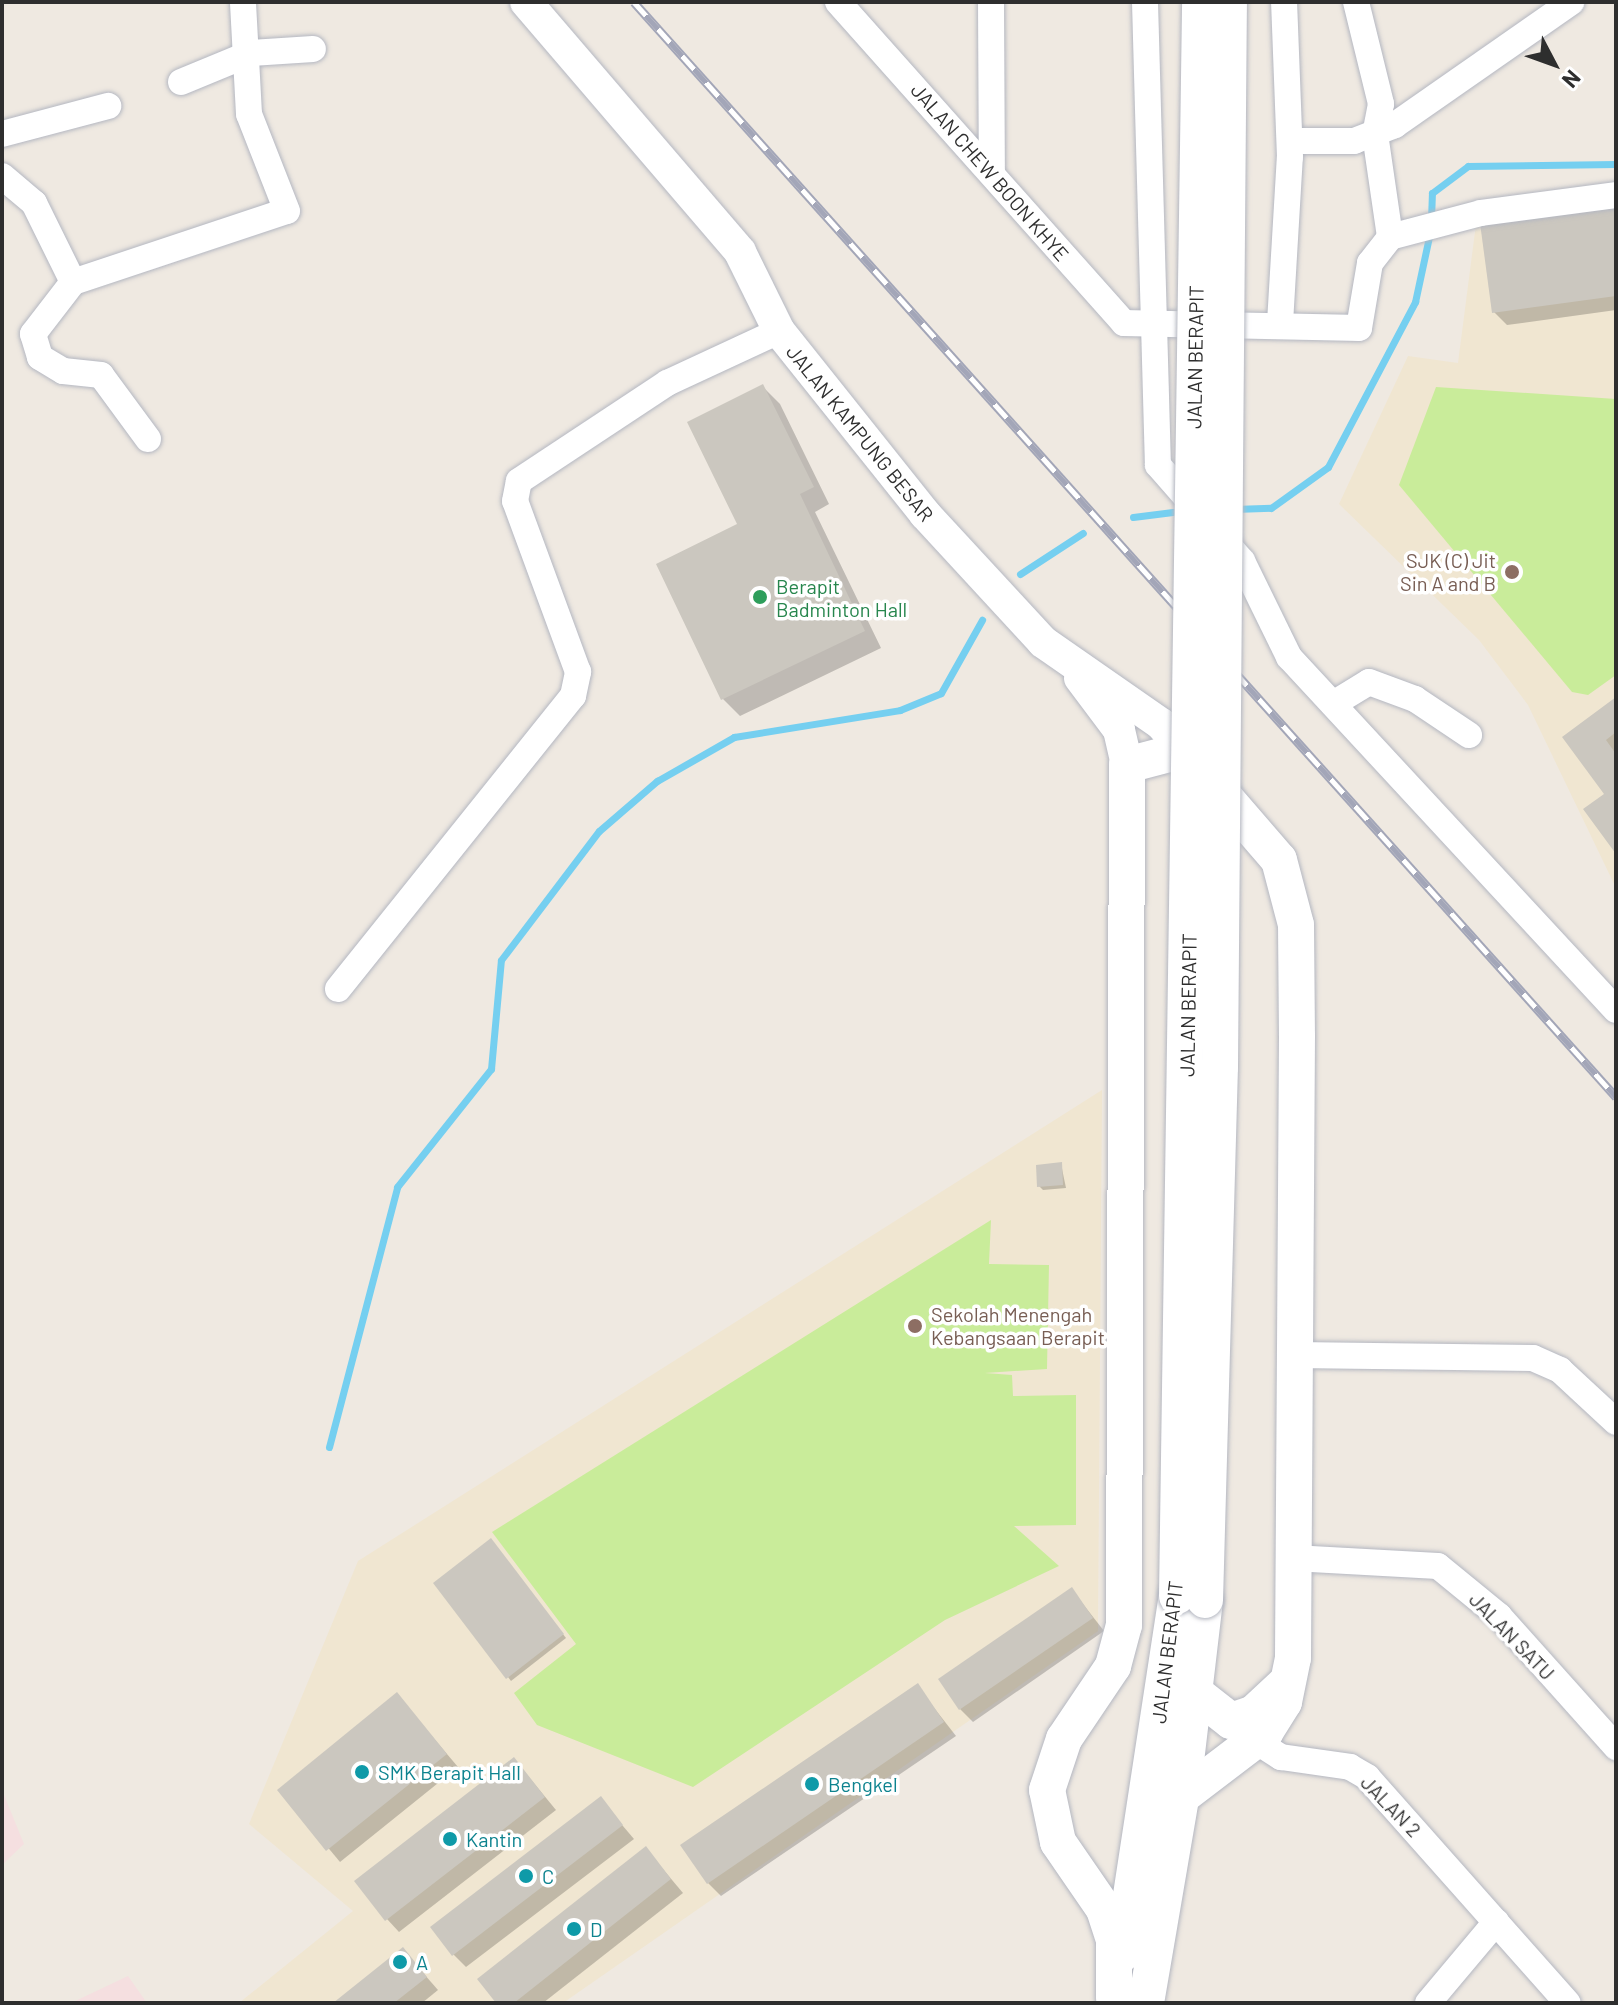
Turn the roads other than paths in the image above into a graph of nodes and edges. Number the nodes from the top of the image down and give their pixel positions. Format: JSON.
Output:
{"nodes":[{"id":1,"x":243,"y":2,"type":"edge"},
{"id":2,"x":526,"y":2,"type":"edge"},
{"id":3,"x":838,"y":2,"type":"edge"},
{"id":4,"x":991,"y":2,"type":"edge"},
{"id":5,"x":1145,"y":2,"type":"edge"},
{"id":6,"x":1200,"y":2,"type":"edge"},
{"id":7,"x":1229,"y":2,"type":"edge"},
{"id":8,"x":1284,"y":2,"type":"edge"},
{"id":9,"x":1356,"y":2,"type":"edge"},
{"id":10,"x":1571,"y":2,"type":"edge"},
{"id":11,"x":313,"y":49,"type":"dead end"},
{"id":12,"x":251,"y":53,"type":"junction"},
{"id":13,"x":181,"y":82,"type":"dead end"},
{"id":14,"x":108,"y":106,"type":"dead end"},
{"id":15,"x":2,"y":134,"type":"edge"},
{"id":16,"x":1375,"y":134,"type":"junction"},
{"id":17,"x":1290,"y":141,"type":"junction"},
{"id":18,"x":992,"y":172,"type":"junction"},
{"id":19,"x":2,"y":176,"type":"edge"},
{"id":20,"x":1616,"y":195,"type":"edge"},
{"id":21,"x":1402,"y":234,"type":"junction"},
{"id":22,"x":73,"y":282,"type":"junction"},
{"id":23,"x":1151,"y":323,"type":"junction"},
{"id":24,"x":1280,"y":323,"type":"junction"},
{"id":25,"x":779,"y":331,"type":"junction"},
{"id":26,"x":148,"y":439,"type":"dead end"},
{"id":27,"x":1065,"y":660,"type":"junction"},
{"id":28,"x":1333,"y":704,"type":"junction"},
{"id":29,"x":1469,"y":735,"type":"dead end"},
{"id":30,"x":1184,"y":750,"type":"junction"},
{"id":31,"x":1127,"y":765,"type":"junction"},
{"id":32,"x":338,"y":989,"type":"dead end"},
{"id":33,"x":1616,"y":1010,"type":"edge"},
{"id":34,"x":1295,"y":1355,"type":"junction"},
{"id":35,"x":1616,"y":1422,"type":"edge"},
{"id":36,"x":1293,"y":1558,"type":"junction"},
{"id":37,"x":1191,"y":1598,"type":"junction"},
{"id":38,"x":1289,"y":1678,"type":"junction"},
{"id":39,"x":1194,"y":1692,"type":"junction"},
{"id":40,"x":1256,"y":1741,"type":"junction"},
{"id":41,"x":1616,"y":1747,"type":"edge"},
{"id":42,"x":1181,"y":1797,"type":"junction"},
{"id":43,"x":1058,"y":1842,"type":"junction"},
{"id":44,"x":1140,"y":1842,"type":"junction"},
{"id":45,"x":1496,"y":1922,"type":"junction"},
{"id":46,"x":1125,"y":2001,"type":"edge"},
{"id":47,"x":1428,"y":2003,"type":"edge"},
{"id":48,"x":1568,"y":2003,"type":"edge"}],
"edges":[{"from":1,"to":12,"type":"street"},
{"from":2,"to":25,"type":"street","name":"JALAN KAMPUNG BESAR"},
{"from":3,"to":18,"type":"street","name":"JALAN CHEW BOON KHYE"},
{"from":4,"to":18,"type":"street"},
{"from":5,"to":23,"type":"street"},
{"from":6,"to":37,"type":"main road","name":"JALAN BERAPIT","bridge":true},
{"from":7,"to":37,"type":"main road","bridge":true},
{"from":8,"to":17,"type":"street"},
{"from":9,"to":16,"type":"street"},
{"from":10,"to":16,"type":"street"},
{"from":11,"to":12,"type":"street"},
{"from":12,"to":13,"type":"street"},
{"from":12,"to":22,"type":"street"},
{"from":14,"to":15,"type":"street"},
{"from":16,"to":17,"type":"street"},
{"from":16,"to":21,"type":"street"},
{"from":17,"to":24,"type":"street"},
{"from":18,"to":23,"type":"street","name":"JALAN CHEW BOON KHYE"},
{"from":19,"to":22,"type":"street"},
{"from":20,"to":21,"type":"street"},
{"from":21,"to":24,"type":"street","name":"JALAN CHEW BOON KHYE"},
{"from":22,"to":26,"type":"street"},
{"from":23,"to":24,"type":"street","name":"JALAN CHEW BOON KHYE"},
{"from":23,"to":28,"type":"street"},
{"from":25,"to":27,"type":"street","name":"JALAN KAMPUNG BESAR"},
{"from":25,"to":32,"type":"street"},
{"from":27,"to":30,"type":"street"},
{"from":27,"to":31,"type":"street"},
{"from":28,"to":29,"type":"street"},
{"from":28,"to":33,"type":"street"},
{"from":30,"to":31,"type":"main road"},
{"from":30,"to":34,"type":"main road"},
{"from":31,"to":43,"type":"main road"},
{"from":34,"to":35,"type":"street"},
{"from":34,"to":36,"type":"main road"},
{"from":36,"to":38,"type":"main road"},
{"from":36,"to":41,"type":"street","name":"JALAN SATU"},
{"from":37,"to":39,"type":"main road"},
{"from":37,"to":44,"type":"main road","name":"JALAN BERAPIT"},
{"from":38,"to":39,"type":"main road"},
{"from":38,"to":40,"type":"main road"},
{"from":39,"to":42,"type":"main road"},
{"from":40,"to":42,"type":"main road"},
{"from":40,"to":45,"type":"street","name":"JALAN 2"},
{"from":42,"to":46,"type":"main road"},
{"from":43,"to":44,"type":"main road"},
{"from":43,"to":46,"type":"main road"},
{"from":44,"to":46,"type":"main road","name":"JALAN BERAPIT"},
{"from":45,"to":47,"type":"street"},
{"from":45,"to":48,"type":"street","name":"JALAN 2"}]}
